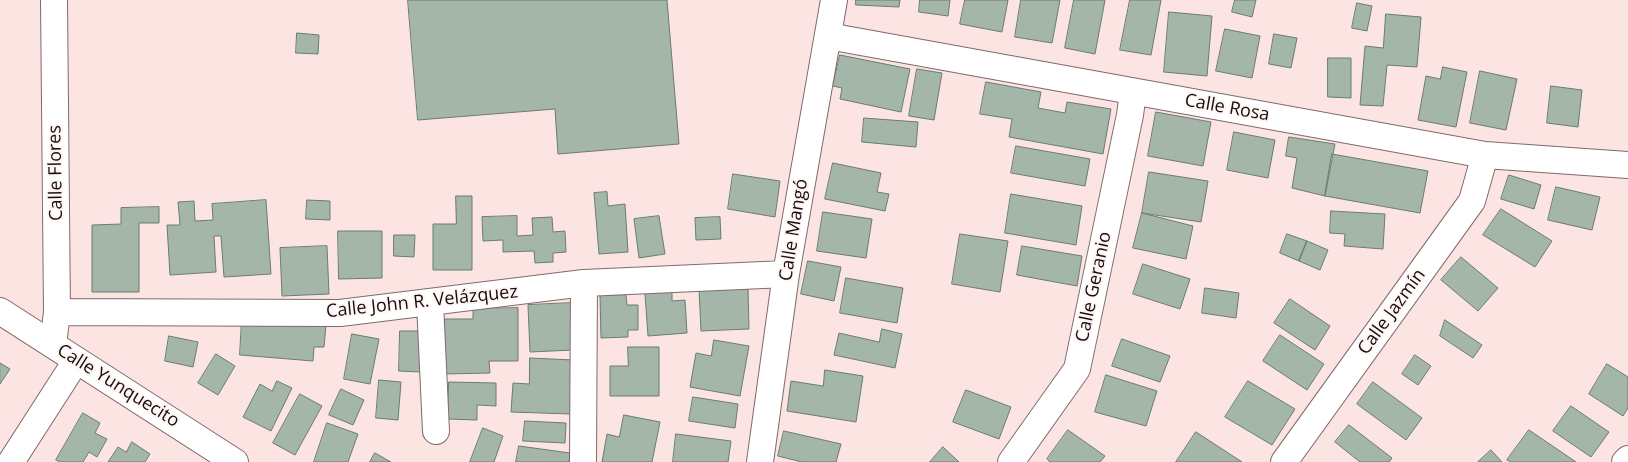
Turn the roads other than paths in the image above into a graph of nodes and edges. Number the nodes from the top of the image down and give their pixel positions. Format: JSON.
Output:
{"nodes":[{"id":1,"x":54,"y":0,"type":"edge"},
{"id":2,"x":834,"y":0,"type":"edge"},
{"id":3,"x":828,"y":36,"type":"junction"},
{"id":4,"x":1133,"y":92,"type":"junction"},
{"id":5,"x":1485,"y":155,"type":"junction"},
{"id":6,"x":1628,"y":165,"type":"edge"},
{"id":7,"x":786,"y":274,"type":"junction"},
{"id":8,"x":584,"y":284,"type":"junction"},
{"id":9,"x":430,"y":303,"type":"junction"},
{"id":10,"x":0,"y":311,"type":"edge"},
{"id":11,"x":57,"y":312,"type":"junction"},
{"id":12,"x":53,"y":345,"type":"junction"},
{"id":13,"x":76,"y":361,"type":"junction"},
{"id":14,"x":436,"y":431,"type":"dead end"},
{"id":15,"x":1628,"y":458,"type":"edge"},
{"id":16,"x":11,"y":462,"type":"edge"},
{"id":17,"x":235,"y":462,"type":"edge"},
{"id":18,"x":583,"y":462,"type":"edge"},
{"id":19,"x":760,"y":462,"type":"edge"},
{"id":20,"x":1011,"y":462,"type":"edge"},
{"id":21,"x":1284,"y":462,"type":"edge"},
{"id":22,"x":1626,"y":462,"type":"edge"}],
"edges":[{"from":1,"to":11,"type":"street","name":"Calle Flores"},
{"from":2,"to":3,"type":"street","name":"Calle Mangó"},
{"from":3,"to":4,"type":"street","name":"Calle Rosa"},
{"from":3,"to":7,"type":"street","name":"Calle Mangó"},
{"from":4,"to":5,"type":"street","name":"Calle Rosa"},
{"from":4,"to":20,"type":"street","name":"Calle Geranio"},
{"from":5,"to":6,"type":"street","name":"Calle Rosa"},
{"from":5,"to":21,"type":"street","name":"Calle Jazmín"},
{"from":7,"to":8,"type":"street","name":"Calle John R. Velázquez"},
{"from":7,"to":19,"type":"street","name":"Calle Mangó"},
{"from":8,"to":9,"type":"street","name":"Calle John R. Velázquez"},
{"from":8,"to":18,"type":"street"},
{"from":9,"to":11,"type":"street","name":"Calle John R. Velázquez"},
{"from":9,"to":14,"type":"street"},
{"from":10,"to":12,"type":"street","name":"Calle Yunquecito"},
{"from":11,"to":12,"type":"street","name":"Calle Flores"},
{"from":12,"to":13,"type":"street","name":"Calle Yunquecito"},
{"from":13,"to":16,"type":"street"},
{"from":13,"to":17,"type":"street","name":"Calle Yunquecito"},
{"from":15,"to":22,"type":"street"}]}
